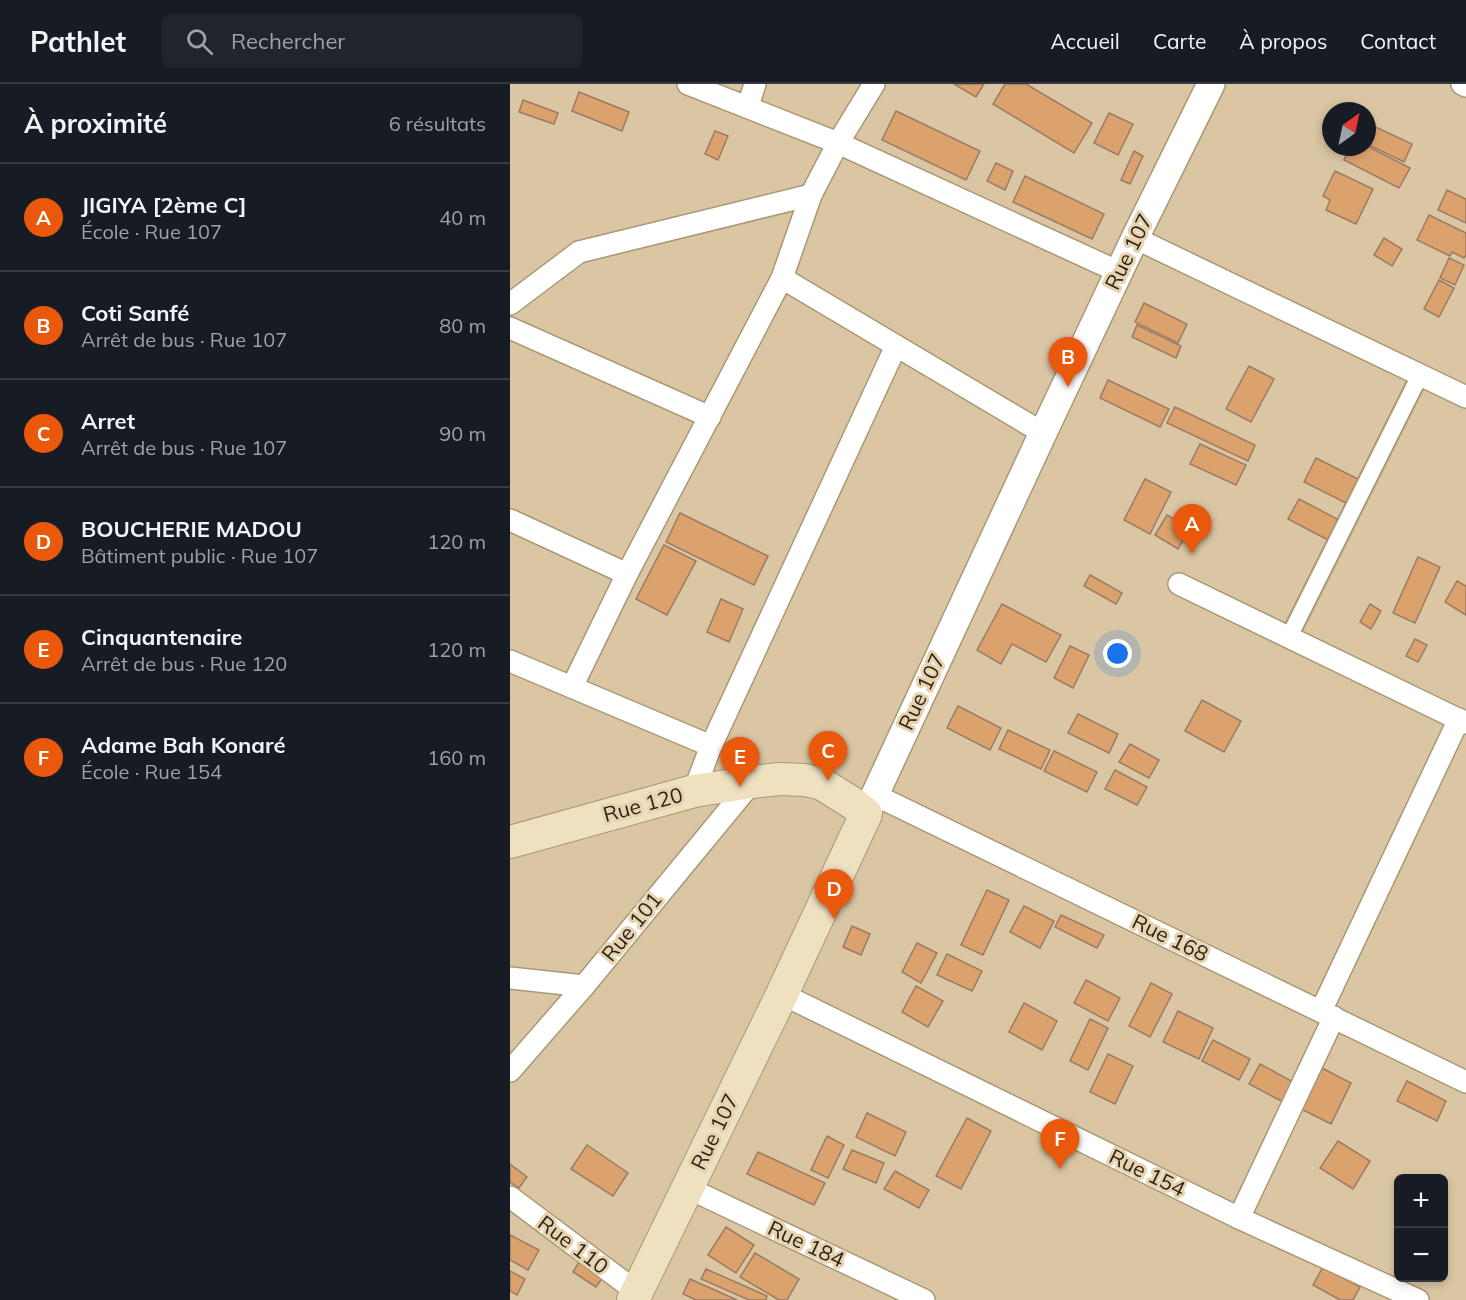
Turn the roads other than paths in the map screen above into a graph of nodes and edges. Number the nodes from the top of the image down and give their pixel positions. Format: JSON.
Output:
{"nodes":[{"id":1,"x":688,"y":84,"type":"edge"},
{"id":2,"x":755,"y":84,"type":"edge"},
{"id":3,"x":874,"y":84,"type":"edge"},
{"id":4,"x":1211,"y":84,"type":"edge"},
{"id":5,"x":748,"y":106,"type":"junction"},
{"id":6,"x":838,"y":143,"type":"junction"},
{"id":7,"x":811,"y":195,"type":"junction"},
{"id":8,"x":1135,"y":238,"type":"junction"},
{"id":9,"x":1119,"y":272,"type":"junction"},
{"id":10,"x":782,"y":278,"type":"junction"},
{"id":11,"x":510,"y":304,"type":"edge"},
{"id":12,"x":510,"y":328,"type":"edge"},
{"id":13,"x":896,"y":346,"type":"junction"},
{"id":14,"x":1420,"y":375,"type":"junction"},
{"id":15,"x":1466,"y":397,"type":"edge"},
{"id":16,"x":710,"y":417,"type":"junction"},
{"id":17,"x":1043,"y":433,"type":"junction"},
{"id":18,"x":510,"y":520,"type":"edge"},
{"id":19,"x":627,"y":574,"type":"junction"},
{"id":20,"x":1179,"y":584,"type":"dead end"},
{"id":21,"x":1289,"y":638,"type":"junction"},
{"id":22,"x":510,"y":661,"type":"edge"},
{"id":23,"x":572,"y":687,"type":"junction"},
{"id":24,"x":1463,"y":721,"type":"edge"},
{"id":25,"x":711,"y":746,"type":"junction"},
{"id":26,"x":765,"y":781,"type":"junction"},
{"id":27,"x":694,"y":791,"type":"junction"},
{"id":28,"x":870,"y":805,"type":"junction"},
{"id":29,"x":510,"y":842,"type":"edge"},
{"id":30,"x":510,"y":978,"type":"edge"},
{"id":31,"x":584,"y":986,"type":"junction"},
{"id":32,"x":782,"y":994,"type":"junction"},
{"id":33,"x":1327,"y":1014,"type":"junction"},
{"id":34,"x":510,"y":1071,"type":"edge"},
{"id":35,"x":1466,"y":1082,"type":"edge"},
{"id":36,"x":688,"y":1188,"type":"junction"},
{"id":37,"x":510,"y":1197,"type":"edge"},
{"id":38,"x":1239,"y":1218,"type":"junction"},
{"id":39,"x":635,"y":1296,"type":"edge"},
{"id":40,"x":924,"y":1300,"type":"edge"},
{"id":41,"x":1418,"y":1300,"type":"edge"}],
"edges":[{"from":1,"to":5,"type":"street"},
{"from":2,"to":5,"type":"street"},
{"from":3,"to":6,"type":"street"},
{"from":4,"to":8,"type":"street","name":"Rue 107"},
{"from":5,"to":6,"type":"street"},
{"from":6,"to":7,"type":"street"},
{"from":6,"to":9,"type":"street"},
{"from":7,"to":10,"type":"street"},
{"from":7,"to":11,"type":"street"},
{"from":8,"to":9,"type":"street","name":"Rue 107"},
{"from":8,"to":14,"type":"street"},
{"from":9,"to":17,"type":"street","name":"Rue 107"},
{"from":10,"to":13,"type":"street"},
{"from":10,"to":16,"type":"street"},
{"from":12,"to":16,"type":"street"},
{"from":13,"to":17,"type":"street"},
{"from":13,"to":25,"type":"street"},
{"from":14,"to":15,"type":"street"},
{"from":14,"to":21,"type":"street"},
{"from":16,"to":19,"type":"street"},
{"from":17,"to":28,"type":"street","name":"Rue 107"},
{"from":18,"to":19,"type":"street"},
{"from":19,"to":23,"type":"street"},
{"from":20,"to":21,"type":"street"},
{"from":21,"to":24,"type":"street"},
{"from":22,"to":23,"type":"street"},
{"from":23,"to":25,"type":"street"},
{"from":24,"to":33,"type":"street"},
{"from":25,"to":27,"type":"street"},
{"from":26,"to":27,"type":"main road","name":"Rue 120"},
{"from":26,"to":28,"type":"main road","name":"Rue 120"},
{"from":26,"to":31,"type":"street","name":"Rue 101"},
{"from":27,"to":29,"type":"main road","name":"Rue 120"},
{"from":28,"to":32,"type":"main road","name":"Rue 107"},
{"from":28,"to":33,"type":"street","name":"Rue 168"},
{"from":30,"to":31,"type":"street"},
{"from":31,"to":34,"type":"street","name":"Rue 101"},
{"from":32,"to":36,"type":"main road","name":"Rue 107"},
{"from":32,"to":38,"type":"street","name":"Rue 154"},
{"from":33,"to":35,"type":"street","name":"Rue 168"},
{"from":33,"to":38,"type":"street"},
{"from":36,"to":39,"type":"main road","name":"Rue 107"},
{"from":36,"to":40,"type":"street","name":"Rue 184"},
{"from":37,"to":39,"type":"street","name":"Rue 110"},
{"from":38,"to":41,"type":"street","name":"Rue 154"}]}
